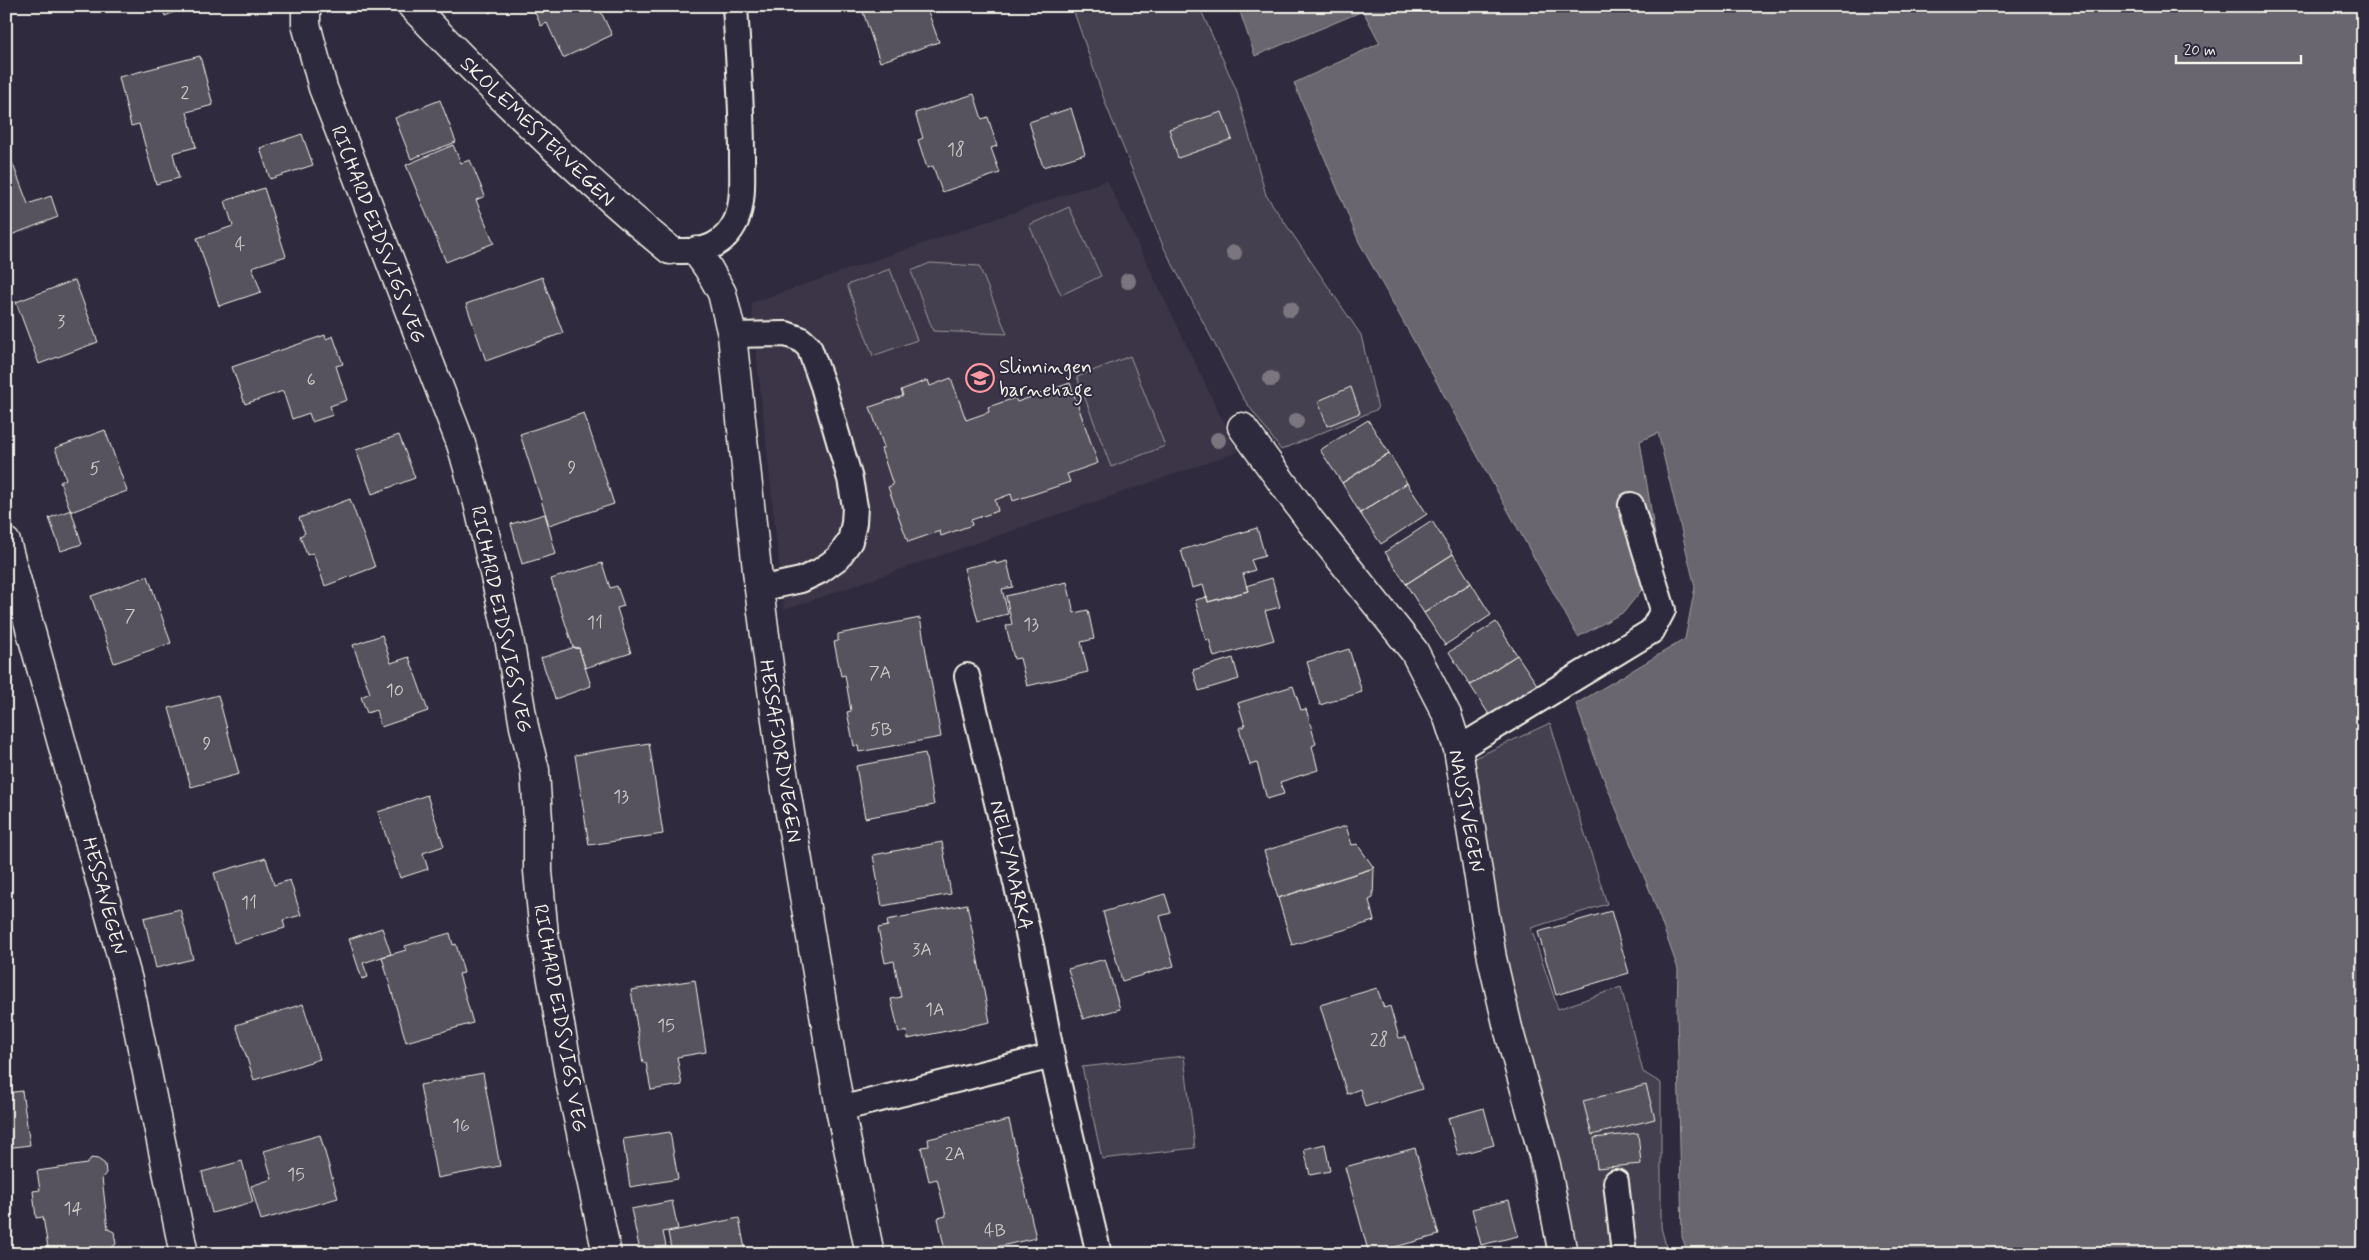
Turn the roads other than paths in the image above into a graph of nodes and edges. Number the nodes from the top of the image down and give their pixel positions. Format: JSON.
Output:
{"nodes":[{"id":1,"x":306,"y":6,"type":"edge"},
{"id":2,"x":412,"y":6,"type":"edge"},
{"id":3,"x":735,"y":6,"type":"edge"},
{"id":4,"x":683,"y":250,"type":"junction"},
{"id":5,"x":732,"y":335,"type":"junction"},
{"id":6,"x":1242,"y":427,"type":"dead end"},
{"id":7,"x":1631,"y":505,"type":"dead end"},
{"id":8,"x":6,"y":542,"type":"edge"},
{"id":9,"x":759,"y":589,"type":"junction"},
{"id":10,"x":967,"y":676,"type":"dead end"},
{"id":11,"x":1458,"y":750,"type":"junction"},
{"id":12,"x":1052,"y":1056,"type":"junction"},
{"id":13,"x":840,"y":1109,"type":"junction"},
{"id":14,"x":1616,"y":1182,"type":"dead end"},
{"id":15,"x":184,"y":1254,"type":"edge"},
{"id":16,"x":607,"y":1254,"type":"edge"},
{"id":17,"x":870,"y":1254,"type":"edge"},
{"id":18,"x":1099,"y":1254,"type":"edge"},
{"id":19,"x":1563,"y":1254,"type":"edge"},
{"id":20,"x":1624,"y":1254,"type":"edge"}],
"edges":[{"from":1,"to":16,"type":"street","name":"RICHARD EIDSVIGS VEG"},
{"from":2,"to":4,"type":"street","name":"SKOLEMESTERVEGEN"},
{"from":3,"to":4,"type":"lane"},
{"from":4,"to":5,"type":"street","name":"HESSAFJORDVEGEN"},
{"from":5,"to":9,"type":"street","name":"HESSAFJORDVEGEN"},
{"from":5,"to":9,"type":"lane"},
{"from":6,"to":11,"type":"street","name":"NAUSTVEGEN"},
{"from":7,"to":11,"type":"lane"},
{"from":8,"to":15,"type":"street","name":"HESSAVEGEN"},
{"from":9,"to":13,"type":"street","name":"HESSAFJORDVEGEN"},
{"from":10,"to":12,"type":"lane","name":"NELLYMARKA"},
{"from":11,"to":19,"type":"street","name":"NAUSTVEGEN"},
{"from":12,"to":13,"type":"lane"},
{"from":12,"to":18,"type":"lane","name":"NELLYMARKA"},
{"from":13,"to":17,"type":"street","name":"HESSAFJORDVEGEN"},
{"from":14,"to":20,"type":"lane"}]}
